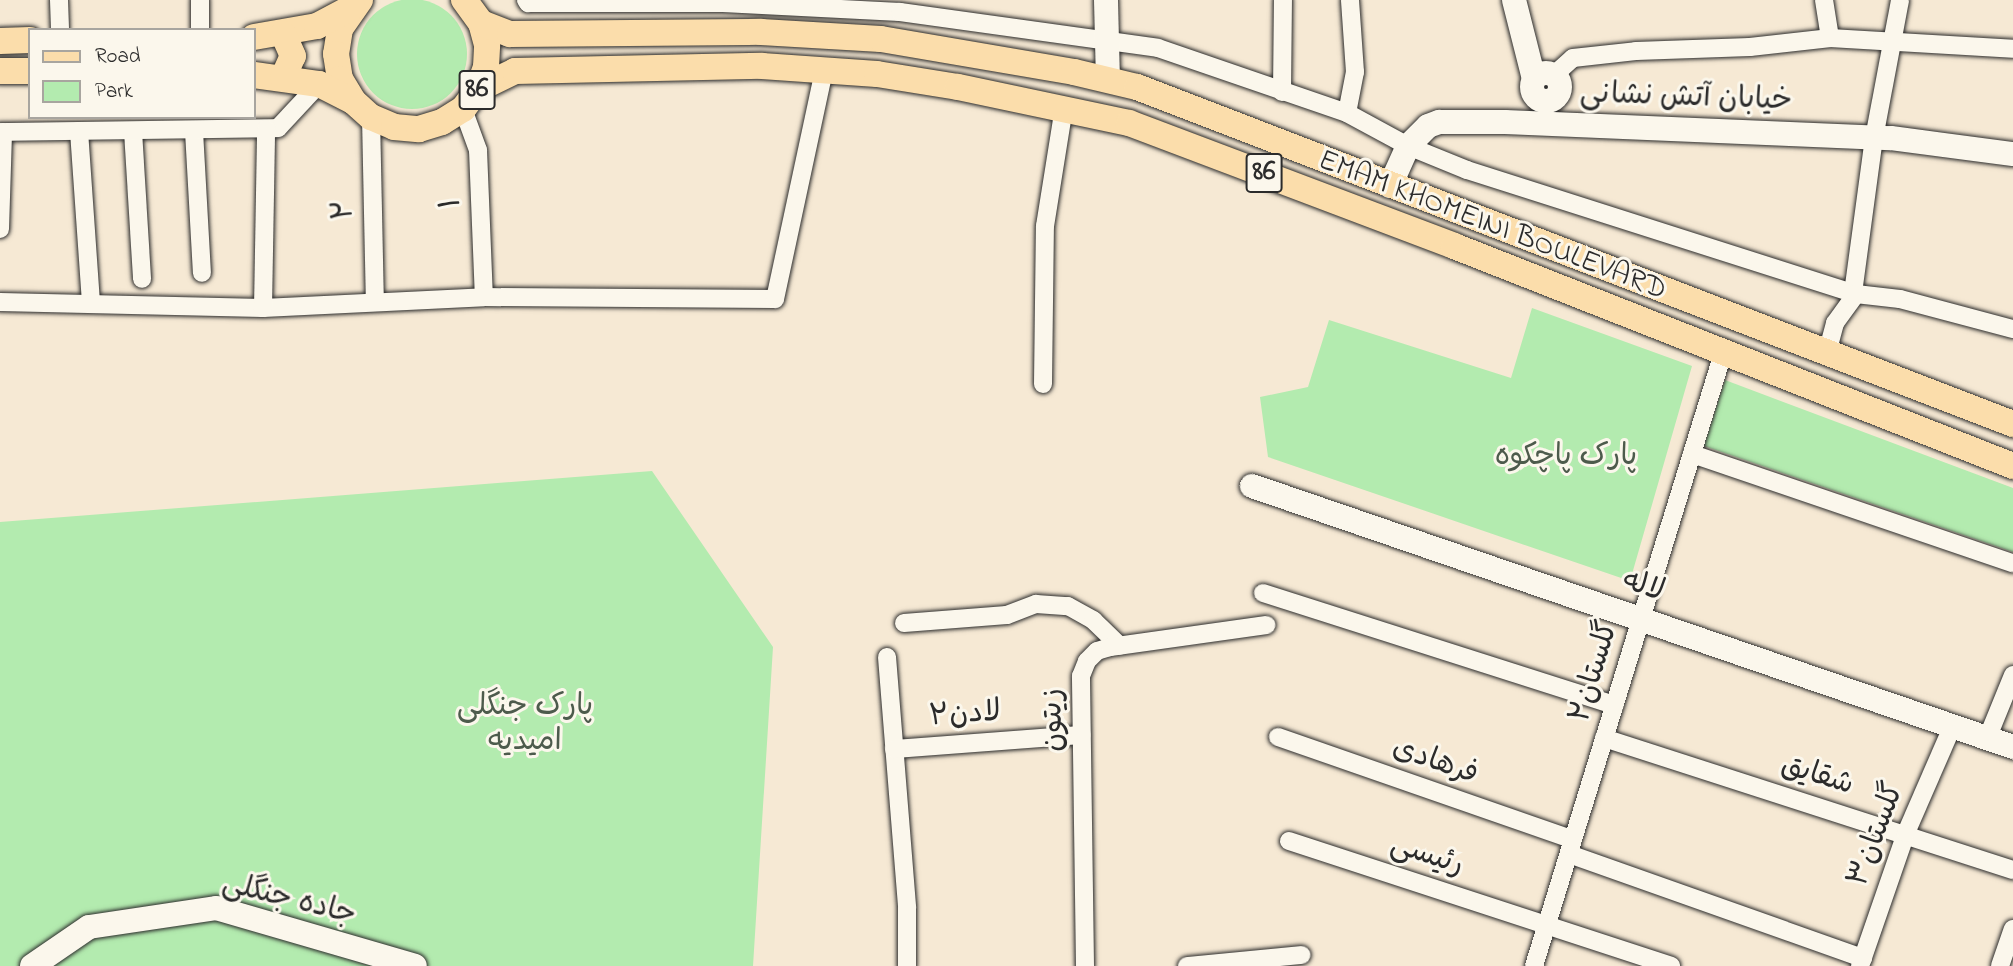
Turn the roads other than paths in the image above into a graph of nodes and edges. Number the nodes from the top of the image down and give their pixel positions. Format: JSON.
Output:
{"nodes":[{"id":1,"x":59,"y":0,"type":"edge"},
{"id":2,"x":200,"y":0,"type":"edge"},
{"id":3,"x":526,"y":0,"type":"edge"},
{"id":4,"x":1106,"y":0,"type":"edge"},
{"id":5,"x":1283,"y":0,"type":"edge"},
{"id":6,"x":1350,"y":0,"type":"edge"},
{"id":7,"x":1514,"y":0,"type":"edge"},
{"id":8,"x":1824,"y":0,"type":"edge"},
{"id":9,"x":1900,"y":0,"type":"edge"},
{"id":10,"x":723,"y":1,"type":"edge"},
{"id":11,"x":356,"y":4,"type":"edge"},
{"id":12,"x":472,"y":7,"type":"edge"},
{"id":13,"x":60,"y":28,"type":"edge"},
{"id":14,"x":200,"y":28,"type":"edge"},
{"id":15,"x":721,"y":33,"type":"junction"},
{"id":16,"x":283,"y":34,"type":"junction"},
{"id":17,"x":559,"y":35,"type":"junction"},
{"id":18,"x":256,"y":37,"type":"edge"},
{"id":19,"x":1830,"y":38,"type":"junction"},
{"id":20,"x":28,"y":40,"type":"edge"},
{"id":21,"x":0,"y":41,"type":"edge"},
{"id":22,"x":1108,"y":41,"type":"junction"},
{"id":23,"x":1890,"y":43,"type":"junction"},
{"id":24,"x":2013,"y":49,"type":"edge"},
{"id":25,"x":560,"y":69,"type":"junction"},
{"id":26,"x":824,"y":70,"type":"junction"},
{"id":27,"x":0,"y":71,"type":"edge"},
{"id":28,"x":28,"y":71,"type":"edge"},
{"id":29,"x":256,"y":75,"type":"edge"},
{"id":30,"x":283,"y":78,"type":"junction"},
{"id":31,"x":1108,"y":80,"type":"junction"},
{"id":32,"x":319,"y":84,"type":"junction"},
{"id":33,"x":1544,"y":88,"type":"junction"},
{"id":34,"x":1282,"y":92,"type":"junction"},
{"id":35,"x":471,"y":99,"type":"junction"},
{"id":36,"x":1063,"y":107,"type":"junction"},
{"id":37,"x":362,"y":109,"type":"junction"},
{"id":38,"x":1346,"y":113,"type":"junction"},
{"id":39,"x":1505,"y":122,"type":"junction"},
{"id":40,"x":1580,"y":125,"type":"junction"},
{"id":41,"x":266,"y":129,"type":"junction"},
{"id":42,"x":79,"y":131,"type":"junction"},
{"id":43,"x":133,"y":131,"type":"junction"},
{"id":44,"x":194,"y":131,"type":"junction"},
{"id":45,"x":1,"y":132,"type":"edge"},
{"id":46,"x":1874,"y":138,"type":"junction"},
{"id":47,"x":1408,"y":146,"type":"junction"},
{"id":48,"x":2013,"y":154,"type":"edge"},
{"id":49,"x":1390,"y":186,"type":"junction"},
{"id":50,"x":1377,"y":216,"type":"junction"},
{"id":51,"x":0,"y":229,"type":"edge"},
{"id":52,"x":202,"y":273,"type":"dead end"},
{"id":53,"x":142,"y":279,"type":"dead end"},
{"id":54,"x":1854,"y":294,"type":"junction"},
{"id":55,"x":484,"y":297,"type":"junction"},
{"id":56,"x":0,"y":302,"type":"edge"},
{"id":57,"x":375,"y":302,"type":"junction"},
{"id":58,"x":91,"y":304,"type":"junction"},
{"id":59,"x":264,"y":309,"type":"junction"},
{"id":60,"x":2013,"y":329,"type":"edge"},
{"id":61,"x":1723,"y":353,"type":"junction"},
{"id":62,"x":1827,"y":353,"type":"junction"},
{"id":63,"x":1043,"y":384,"type":"dead end"},
{"id":64,"x":1943,"y":397,"type":"junction"},
{"id":65,"x":2010,"y":423,"type":"edge"},
{"id":66,"x":1931,"y":435,"type":"junction"},
{"id":67,"x":1692,"y":454,"type":"junction"},
{"id":68,"x":2004,"y":463,"type":"edge"},
{"id":69,"x":1252,"y":486,"type":"dead end"},
{"id":70,"x":2013,"y":563,"type":"edge"},
{"id":71,"x":1263,"y":593,"type":"dead end"},
{"id":72,"x":1640,"y":619,"type":"junction"},
{"id":73,"x":904,"y":623,"type":"dead end"},
{"id":74,"x":1266,"y":625,"type":"dead end"},
{"id":75,"x":1120,"y":646,"type":"junction"},
{"id":76,"x":887,"y":657,"type":"dead end"},
{"id":77,"x":2013,"y":675,"type":"edge"},
{"id":78,"x":1615,"y":705,"type":"junction"},
{"id":79,"x":1952,"y":726,"type":"junction"},
{"id":80,"x":1081,"y":735,"type":"junction"},
{"id":81,"x":1278,"y":737,"type":"dead end"},
{"id":82,"x":1604,"y":738,"type":"junction"},
{"id":83,"x":1987,"y":738,"type":"junction"},
{"id":84,"x":2013,"y":747,"type":"edge"},
{"id":85,"x":894,"y":749,"type":"junction"},
{"id":86,"x":1906,"y":833,"type":"junction"},
{"id":87,"x":1289,"y":841,"type":"dead end"},
{"id":88,"x":1571,"y":847,"type":"junction"},
{"id":89,"x":2013,"y":870,"type":"edge"},
{"id":90,"x":1547,"y":924,"type":"junction"},
{"id":91,"x":2013,"y":929,"type":"edge"},
{"id":92,"x":1301,"y":955,"type":"dead end"},
{"id":93,"x":1861,"y":962,"type":"edge"},
{"id":94,"x":32,"y":966,"type":"edge"},
{"id":95,"x":415,"y":966,"type":"edge"},
{"id":96,"x":907,"y":966,"type":"edge"},
{"id":97,"x":1085,"y":966,"type":"edge"},
{"id":98,"x":1186,"y":966,"type":"edge"},
{"id":99,"x":1534,"y":966,"type":"edge"},
{"id":100,"x":1671,"y":966,"type":"edge"},
{"id":101,"x":2000,"y":966,"type":"edge"}],
"edges":[{"from":1,"to":13,"type":"street"},
{"from":2,"to":14,"type":"street"},
{"from":3,"to":10,"type":"street"},
{"from":4,"to":22,"type":"street"},
{"from":5,"to":34,"type":"street"},
{"from":6,"to":38,"type":"street"},
{"from":7,"to":33,"type":"street"},
{"from":8,"to":19,"type":"street"},
{"from":9,"to":23,"type":"street"},
{"from":10,"to":15,"type":"street"},
{"from":10,"to":22,"type":"street"},
{"from":11,"to":16,"type":"main road"},
{"from":11,"to":37,"type":"main road"},
{"from":12,"to":17,"type":"main road","name":"EMAM KHOMEINI BOULEVARD","number":"86"},
{"from":12,"to":35,"type":"main road","number":"86"},
{"from":15,"to":17,"type":"main road","name":"EMAM KHOMEINI BOULEVARD","number":"86"},
{"from":15,"to":31,"type":"main road","name":"EMAM KHOMEINI BOULEVARD","number":"86"},
{"from":16,"to":18,"type":"main road"},
{"from":16,"to":30,"type":"main road"},
{"from":17,"to":25,"type":"main road"},
{"from":19,"to":23,"type":"street"},
{"from":19,"to":33,"type":"street"},
{"from":20,"to":21,"type":"main road"},
{"from":22,"to":31,"type":"street"},
{"from":22,"to":34,"type":"street"},
{"from":23,"to":24,"type":"street"},
{"from":23,"to":46,"type":"street"},
{"from":25,"to":26,"type":"main road","name":"EMAM KHOMEINI BOULEVARD","number":"86"},
{"from":25,"to":35,"type":"main road","name":"EMAM KHOMEINI BOULEVARD","number":"86"},
{"from":26,"to":36,"type":"main road","name":"EMAM KHOMEINI BOULEVARD","number":"86"},
{"from":26,"to":55,"type":"street"},
{"from":27,"to":28,"type":"main road"},
{"from":29,"to":30,"type":"main road","number":"86"},
{"from":30,"to":32,"type":"main road","number":"86"},
{"from":31,"to":49,"type":"main road","name":"EMAM KHOMEINI BOULEVARD","number":"86"},
{"from":32,"to":37,"type":"main road","number":"86"},
{"from":32,"to":41,"type":"street"},
{"from":33,"to":39,"type":"street"},
{"from":33,"to":40,"type":"street"},
{"from":34,"to":38,"type":"street"},
{"from":35,"to":37,"type":"main road","number":"86"},
{"from":35,"to":55,"type":"street","name":"۱"},
{"from":36,"to":50,"type":"main road","name":"EMAM KHOMEINI BOULEVARD","number":"86"},
{"from":36,"to":63,"type":"street"},
{"from":37,"to":57,"type":"street","name":"۲"},
{"from":38,"to":47,"type":"street"},
{"from":39,"to":40,"type":"street","name":"خیابان آتش نشانی"},
{"from":39,"to":47,"type":"street","name":"خیابان آتش نشانی"},
{"from":40,"to":46,"type":"street","name":"خیابان آتش نشانی"},
{"from":41,"to":44,"type":"street"},
{"from":41,"to":59,"type":"street"},
{"from":42,"to":43,"type":"street"},
{"from":42,"to":45,"type":"street"},
{"from":42,"to":58,"type":"street"},
{"from":43,"to":44,"type":"street"},
{"from":43,"to":53,"type":"street"},
{"from":44,"to":52,"type":"street"},
{"from":45,"to":51,"type":"street"},
{"from":46,"to":48,"type":"street","name":"خیابان آتش نشانی"},
{"from":46,"to":54,"type":"street"},
{"from":47,"to":49,"type":"street","name":"خیابان آتش نشانی"},
{"from":47,"to":54,"type":"street"},
{"from":49,"to":50,"type":"main road"},
{"from":49,"to":62,"type":"main road","name":"EMAM KHOMEINI BOULEVARD","number":"86"},
{"from":50,"to":61,"type":"main road","name":"EMAM KHOMEINI BOULEVARD","number":"86"},
{"from":54,"to":60,"type":"street"},
{"from":54,"to":62,"type":"street"},
{"from":55,"to":57,"type":"street"},
{"from":56,"to":58,"type":"street"},
{"from":57,"to":59,"type":"street"},
{"from":58,"to":59,"type":"street"},
{"from":61,"to":66,"type":"main road","name":"EMAM KHOMEINI BOULEVARD","number":"86"},
{"from":61,"to":67,"type":"street","name":"گلستان۲"},
{"from":62,"to":64,"type":"main road","name":"EMAM KHOMEINI BOULEVARD","number":"86"},
{"from":64,"to":65,"type":"main road","name":"EMAM KHOMEINI BOULEVARD","number":"86"},
{"from":64,"to":66,"type":"main road"},
{"from":65,"to":68,"type":"main road"},
{"from":66,"to":68,"type":"main road","name":"EMAM KHOMEINI BOULEVARD","number":"86"},
{"from":67,"to":70,"type":"street"},
{"from":67,"to":72,"type":"street","name":"گلستان۲"},
{"from":69,"to":72,"type":"street","name":"لاله"},
{"from":71,"to":78,"type":"street"},
{"from":72,"to":78,"type":"street","name":"گلستان۲"},
{"from":72,"to":79,"type":"street","name":"لاله"},
{"from":73,"to":75,"type":"street"},
{"from":74,"to":75,"type":"street","name":"زیتون"},
{"from":75,"to":80,"type":"street","name":"زیتون"},
{"from":76,"to":85,"type":"street"},
{"from":77,"to":83,"type":"street"},
{"from":78,"to":82,"type":"street","name":"گلستان۲"},
{"from":79,"to":83,"type":"street","name":"لاله"},
{"from":79,"to":86,"type":"street","name":"گلستان۳"},
{"from":80,"to":85,"type":"street","name":"لادن۲"},
{"from":80,"to":97,"type":"street","name":"زیتون"},
{"from":81,"to":88,"type":"street","name":"فرهادی"},
{"from":82,"to":86,"type":"street","name":"شقایق"},
{"from":82,"to":88,"type":"street","name":"گلستان۲"},
{"from":83,"to":84,"type":"street","name":"لاله"},
{"from":85,"to":96,"type":"street"},
{"from":86,"to":89,"type":"street","name":"شقایق"},
{"from":86,"to":93,"type":"street","name":"گلستان۳"},
{"from":87,"to":90,"type":"street","name":"رئیسی"},
{"from":88,"to":90,"type":"street","name":"گلستان۲"},
{"from":88,"to":93,"type":"street","name":"فرهادی"},
{"from":90,"to":99,"type":"street","name":"گلستان۲"},
{"from":90,"to":100,"type":"street","name":"رئیسی"},
{"from":91,"to":101,"type":"street"},
{"from":92,"to":98,"type":"street"},
{"from":94,"to":95,"type":"street","name":"جاده جنگلی"}]}
